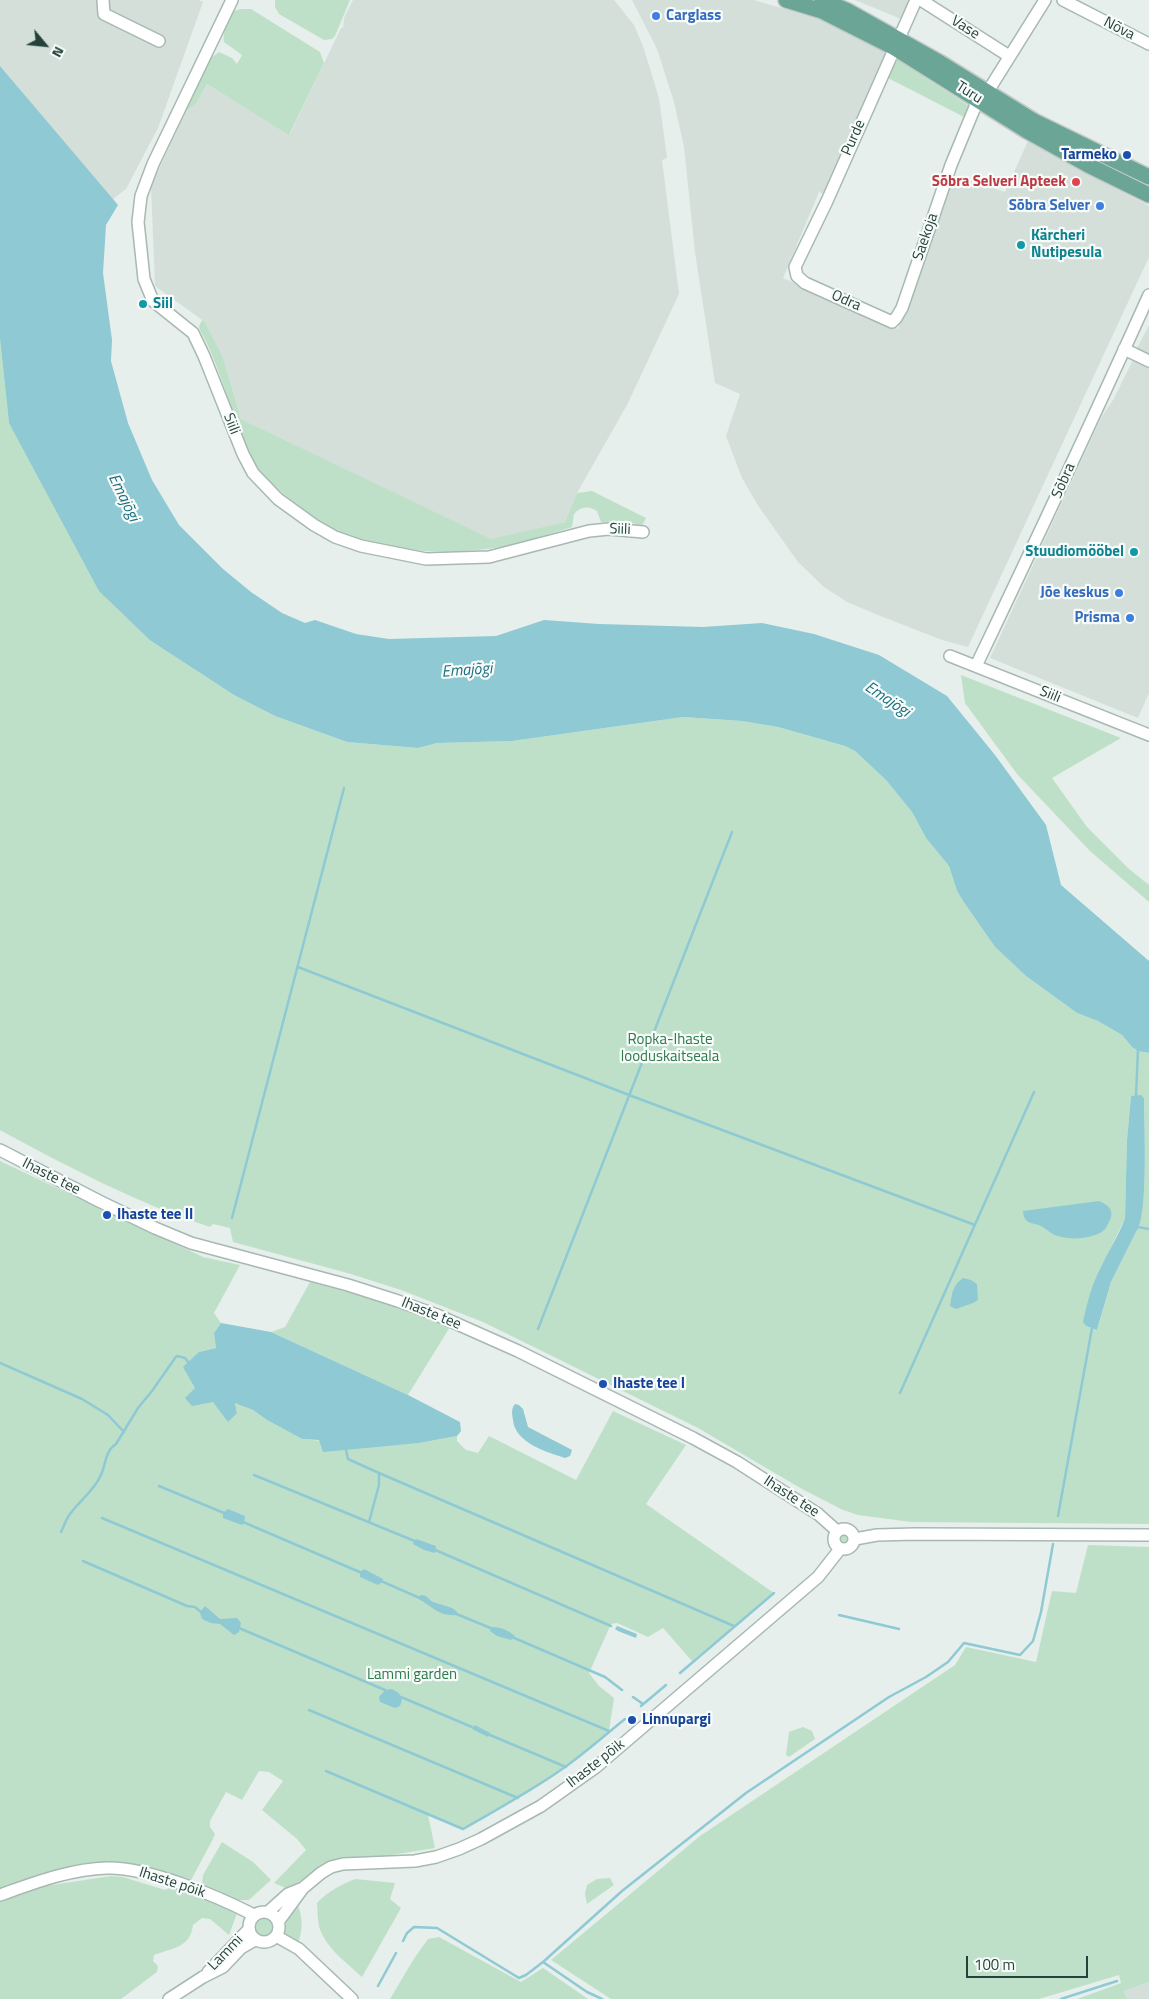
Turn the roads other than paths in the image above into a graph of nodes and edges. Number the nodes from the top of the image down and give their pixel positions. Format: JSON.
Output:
{"nodes":[{"id":1,"x":104,"y":0,"type":"edge"},
{"id":2,"x":232,"y":0,"type":"edge"},
{"id":3,"x":786,"y":0,"type":"edge"},
{"id":4,"x":822,"y":0,"type":"edge"},
{"id":5,"x":916,"y":0,"type":"edge"},
{"id":6,"x":921,"y":0,"type":"edge"},
{"id":7,"x":1045,"y":0,"type":"edge"},
{"id":8,"x":1063,"y":0,"type":"edge"},
{"id":9,"x":807,"y":3,"type":"edge"},
{"id":10,"x":159,"y":41,"type":"dead end"},
{"id":11,"x":896,"y":42,"type":"junction"},
{"id":12,"x":1149,"y":44,"type":"edge"},
{"id":13,"x":1009,"y":56,"type":"junction"},
{"id":14,"x":983,"y":96,"type":"junction"},
{"id":15,"x":1149,"y":176,"type":"edge"},
{"id":16,"x":1149,"y":195,"type":"edge"},
{"id":17,"x":797,"y":276,"type":"joint"},
{"id":18,"x":1149,"y":295,"type":"edge"},
{"id":19,"x":896,"y":318,"type":"joint"},
{"id":20,"x":1124,"y":349,"type":"junction"},
{"id":21,"x":1149,"y":361,"type":"edge"},
{"id":22,"x":643,"y":532,"type":"dead end"},
{"id":23,"x":950,"y":656,"type":"dead end"},
{"id":24,"x":976,"y":666,"type":"junction"},
{"id":25,"x":1149,"y":735,"type":"edge"},
{"id":26,"x":0,"y":1150,"type":"edge"},
{"id":27,"x":837,"y":1531,"type":"junction"},
{"id":28,"x":1149,"y":1535,"type":"edge"},
{"id":29,"x":854,"y":1539,"type":"junction"},
{"id":30,"x":840,"y":1549,"type":"junction"},
{"id":31,"x":303,"y":1888,"type":"junction"},
{"id":32,"x":0,"y":1895,"type":"edge"},
{"id":33,"x":268,"y":1912,"type":"junction"},
{"id":34,"x":254,"y":1915,"type":"junction"},
{"id":35,"x":278,"y":1922,"type":"junction"},
{"id":36,"x":249,"y":1930,"type":"junction"},
{"id":37,"x":272,"y":1939,"type":"junction"},
{"id":38,"x":255,"y":1940,"type":"junction"},
{"id":39,"x":203,"y":1977,"type":"junction"},
{"id":40,"x":169,"y":1999,"type":"edge"},
{"id":41,"x":352,"y":1999,"type":"edge"}],
"edges":[{"from":1,"to":10,"type":"street"},
{"from":2,"to":22,"type":"street","name":"Siili"},
{"from":3,"to":9,"type":"main road","name":"Turu"},
{"from":4,"to":11,"type":"main road","name":"Turu"},
{"from":5,"to":11,"type":"street","name":"Purde"},
{"from":6,"to":13,"type":"street","name":"Vase"},
{"from":7,"to":13,"type":"street","name":"Saekoja"},
{"from":8,"to":12,"type":"street","name":"Nõva"},
{"from":9,"to":11,"type":"main road","name":"Turu"},
{"from":11,"to":14,"type":"main road","name":"Turu"},
{"from":11,"to":17,"type":"street","name":"Purde"},
{"from":13,"to":14,"type":"street","name":"Saekoja"},
{"from":14,"to":15,"type":"main road","name":"Turu"},
{"from":14,"to":16,"type":"main road","name":"Turu"},
{"from":14,"to":19,"type":"street","name":"Saekoja"},
{"from":17,"to":19,"type":"street","name":"Odra"},
{"from":18,"to":20,"type":"street","name":"Sõbra"},
{"from":20,"to":21,"type":"street"},
{"from":20,"to":24,"type":"street","name":"Sõbra"},
{"from":23,"to":24,"type":"street","name":"Siili"},
{"from":24,"to":25,"type":"street","name":"Siili"},
{"from":26,"to":27,"type":"street","name":"Ihaste tee"},
{"from":27,"to":29,"type":"street"},
{"from":27,"to":30,"type":"street"},
{"from":28,"to":29,"type":"street"},
{"from":29,"to":30,"type":"street"},
{"from":30,"to":31,"type":"street","name":"Ihaste põik"},
{"from":31,"to":33,"type":"street","name":"Ihaste põik"},
{"from":31,"to":35,"type":"street","name":"Ihaste põik"},
{"from":32,"to":34,"type":"street","name":"Ihaste põik"},
{"from":33,"to":34,"type":"street"},
{"from":33,"to":35,"type":"street"},
{"from":34,"to":36,"type":"street"},
{"from":35,"to":37,"type":"street"},
{"from":36,"to":38,"type":"street"},
{"from":36,"to":39,"type":"street","name":"Lammi"},
{"from":37,"to":38,"type":"street"},
{"from":37,"to":41,"type":"street"},
{"from":38,"to":39,"type":"street","name":"Lammi"},
{"from":39,"to":40,"type":"street","name":"Lammi"}]}
